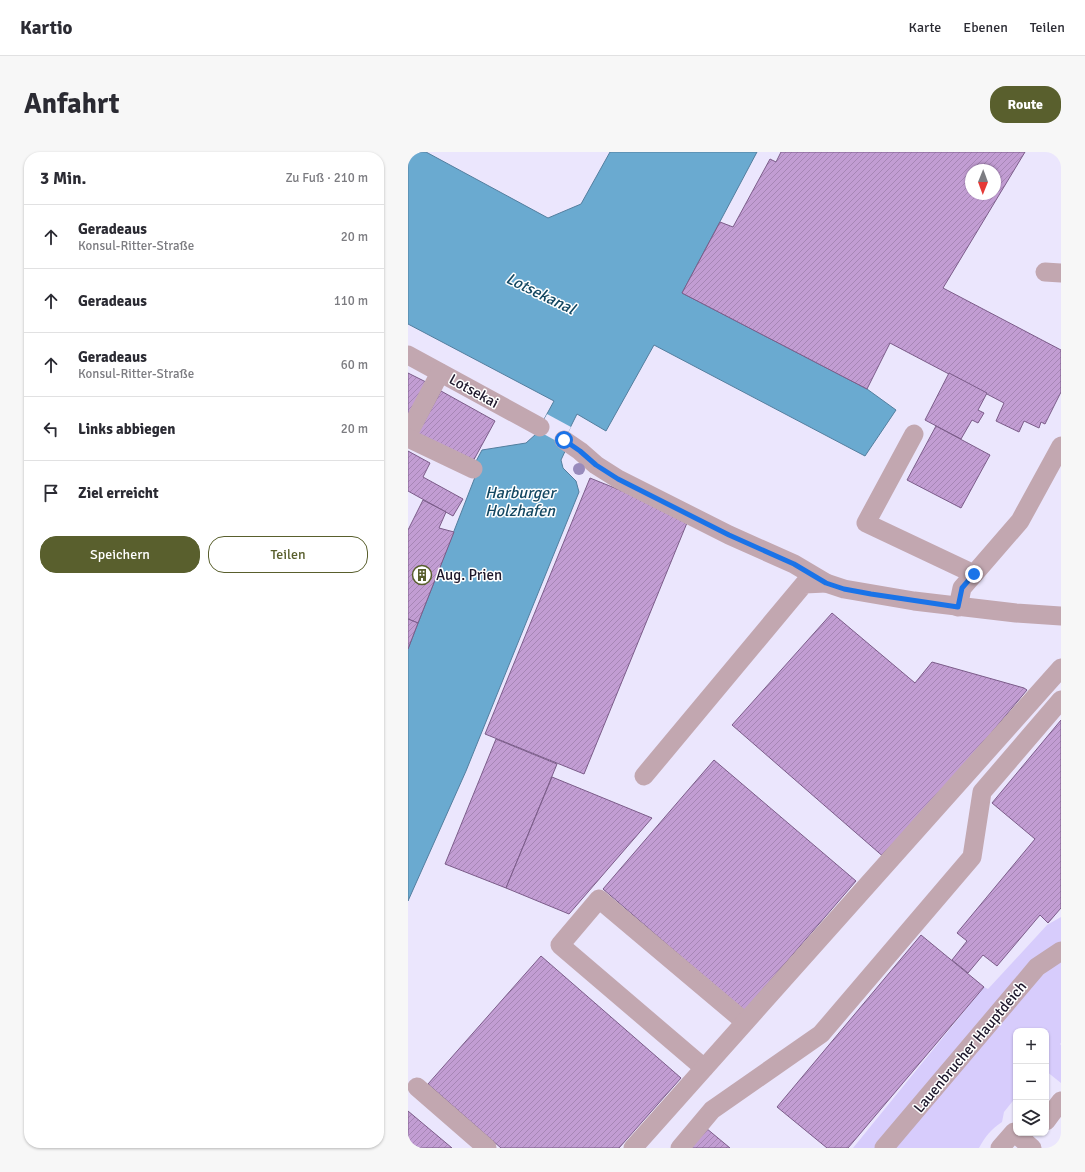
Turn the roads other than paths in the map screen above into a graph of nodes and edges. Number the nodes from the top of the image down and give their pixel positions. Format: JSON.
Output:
{"nodes":[{"id":1,"x":408,"y":356,"type":"edge"},
{"id":2,"x":440,"y":373,"type":"junction"},
{"id":3,"x":540,"y":427,"type":"dead end"},
{"id":4,"x":408,"y":434,"type":"edge"},
{"id":5,"x":914,"y":434,"type":"dead end"},
{"id":6,"x":408,"y":438,"type":"edge"},
{"id":7,"x":564,"y":440,"type":"dead end"},
{"id":8,"x":1061,"y":446,"type":"edge"},
{"id":9,"x":473,"y":468,"type":"dead end"},
{"id":10,"x":974,"y":574,"type":"junction"},
{"id":11,"x":826,"y":583,"type":"junction"},
{"id":12,"x":958,"y":607,"type":"junction"},
{"id":13,"x":1061,"y":616,"type":"edge"},
{"id":14,"x":1061,"y":668,"type":"edge"},
{"id":15,"x":1061,"y":700,"type":"edge"},
{"id":16,"x":644,"y":776,"type":"dead end"},
{"id":17,"x":1061,"y":951,"type":"edge"},
{"id":18,"x":745,"y":1022,"type":"junction"},
{"id":19,"x":704,"y":1068,"type":"junction"},
{"id":20,"x":417,"y":1087,"type":"dead end"},
{"id":21,"x":1061,"y":1101,"type":"edge"},
{"id":22,"x":1049,"y":1116,"type":"edge"},
{"id":23,"x":1032,"y":1142,"type":"edge"},
{"id":24,"x":487,"y":1148,"type":"edge"},
{"id":25,"x":633,"y":1148,"type":"edge"},
{"id":26,"x":680,"y":1148,"type":"edge"},
{"id":27,"x":884,"y":1148,"type":"edge"},
{"id":28,"x":1000,"y":1148,"type":"edge"}],
"edges":[{"from":1,"to":2,"type":"street","name":"Lotsekai"},
{"from":2,"to":3,"type":"street","name":"Lotsekai"},
{"from":2,"to":4,"type":"street"},
{"from":5,"to":10,"type":"street"},
{"from":6,"to":9,"type":"street"},
{"from":7,"to":11,"type":"street"},
{"from":8,"to":10,"type":"street"},
{"from":10,"to":12,"type":"street"},
{"from":11,"to":12,"type":"street"},
{"from":11,"to":16,"type":"street"},
{"from":12,"to":13,"type":"street"},
{"from":14,"to":18,"type":"street"},
{"from":15,"to":26,"type":"street"},
{"from":17,"to":27,"type":"street","name":"Lauenbrucher Hauptdeich"},
{"from":18,"to":19,"type":"street"},
{"from":18,"to":19,"type":"street"},
{"from":19,"to":25,"type":"street"},
{"from":20,"to":24,"type":"street"},
{"from":21,"to":22,"type":"street"},
{"from":23,"to":28,"type":"street"}]}
